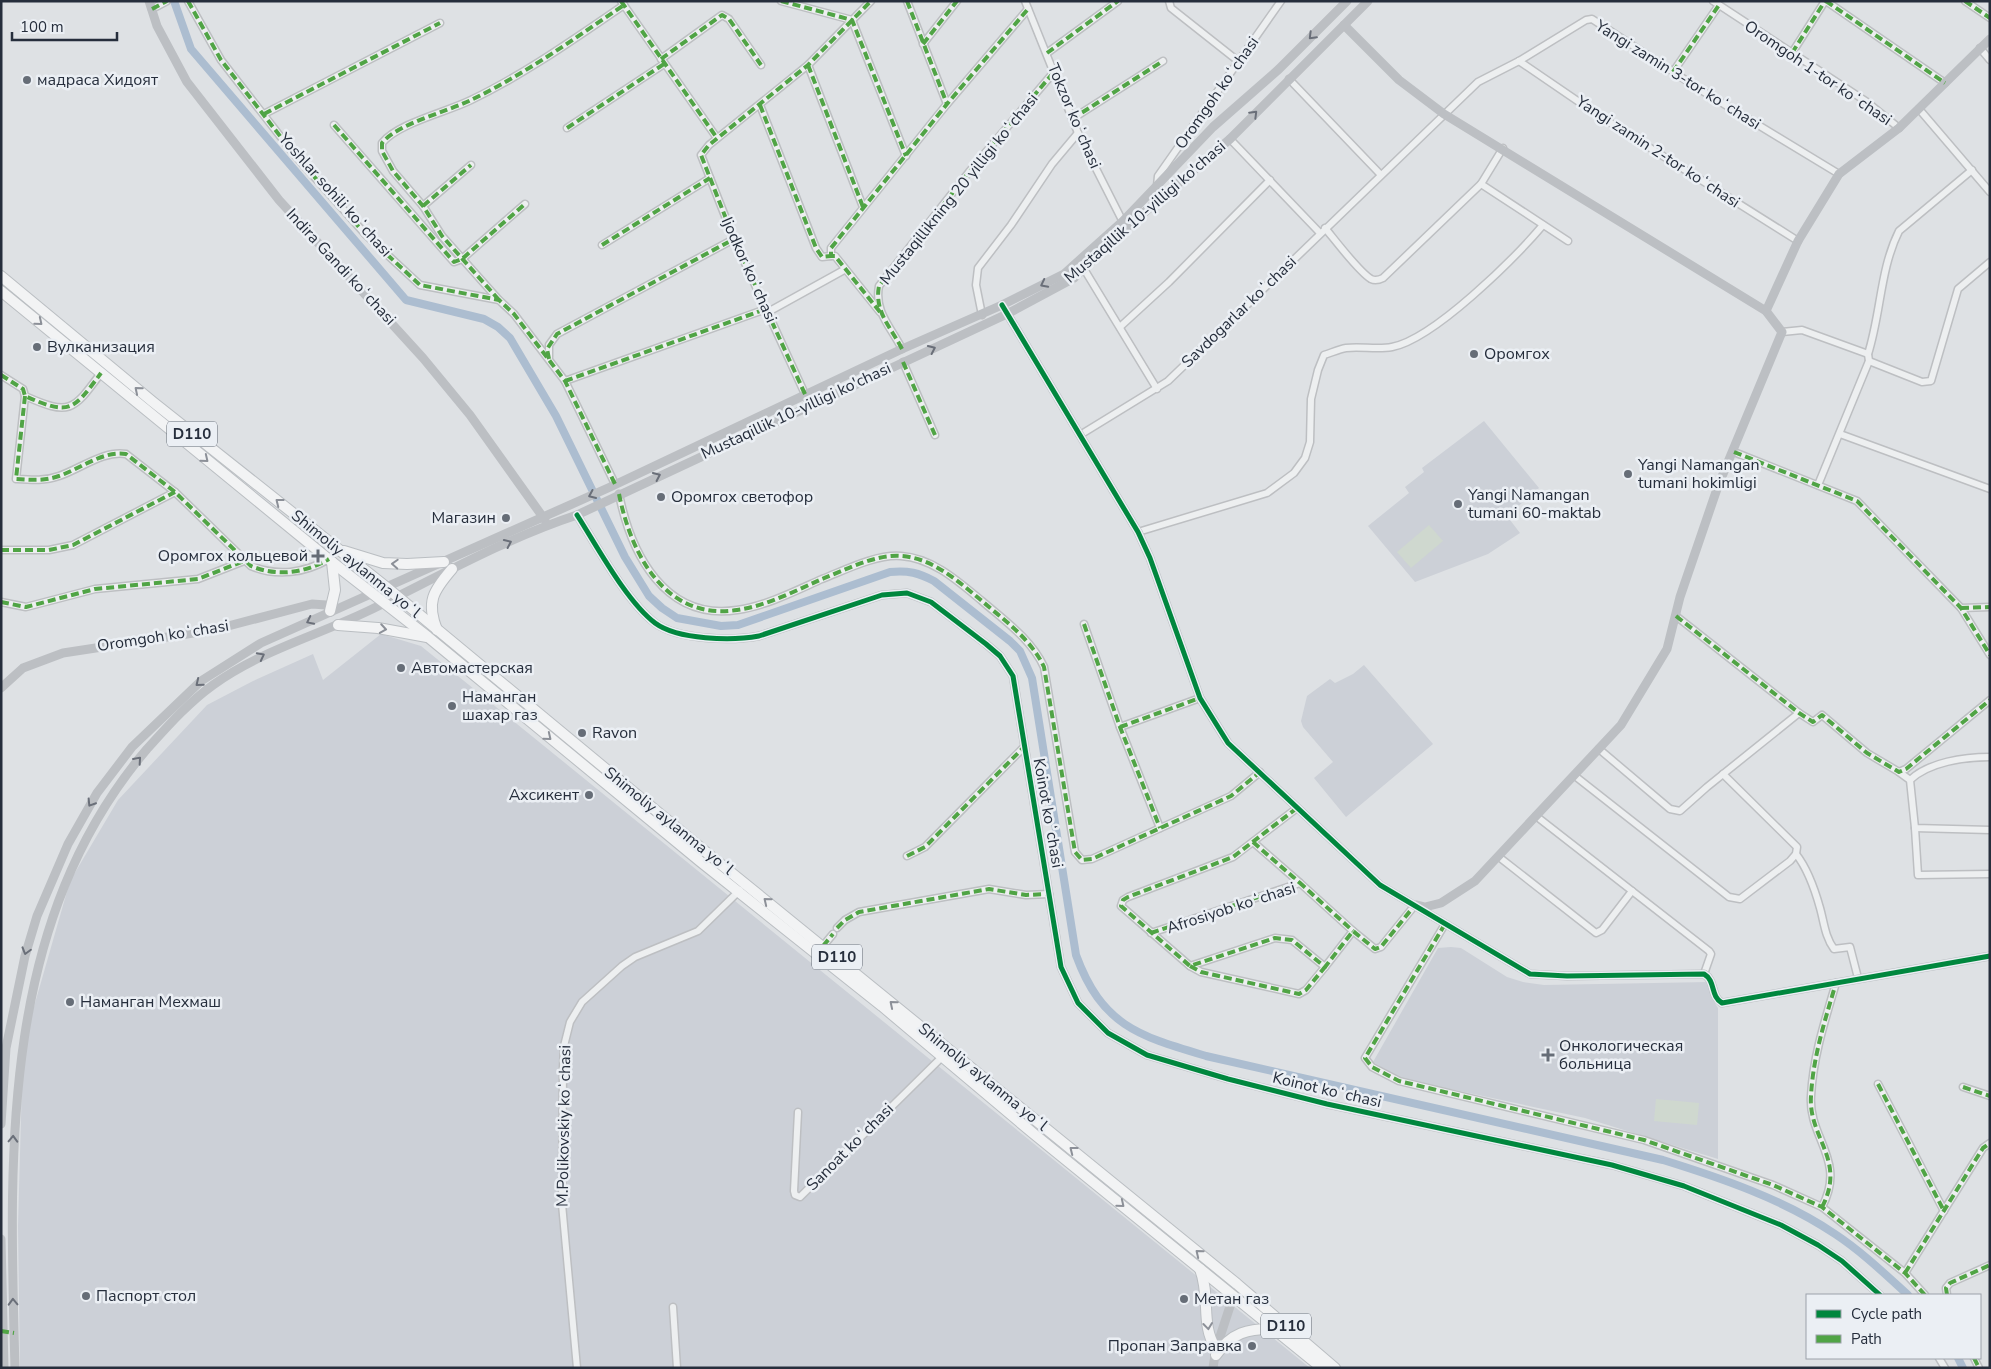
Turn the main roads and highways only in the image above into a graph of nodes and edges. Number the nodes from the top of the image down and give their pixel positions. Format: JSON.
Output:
{"nodes":[{"id":1,"x":1347,"y":1,"type":"edge"},
{"id":2,"x":1368,"y":1,"type":"edge"},
{"id":3,"x":154,"y":5,"type":"edge"},
{"id":4,"x":1344,"y":25,"type":"junction"},
{"id":5,"x":1990,"y":40,"type":"edge"},
{"id":6,"x":1124,"y":225,"type":"junction"},
{"id":7,"x":1,"y":276,"type":"edge"},
{"id":8,"x":1,"y":291,"type":"edge"},
{"id":9,"x":1005,"y":310,"type":"junction"},
{"id":10,"x":1766,"y":311,"type":"junction"},
{"id":11,"x":808,"y":400,"type":"junction"},
{"id":12,"x":149,"y":406,"type":"junction"},
{"id":13,"x":546,"y":521,"type":"junction"},
{"id":14,"x":339,"y":550,"type":"junction"},
{"id":15,"x":330,"y":561,"type":"junction"},
{"id":16,"x":444,"y":562,"type":"junction"},
{"id":17,"x":452,"y":569,"type":"junction"},
{"id":18,"x":386,"y":587,"type":"junction"},
{"id":19,"x":371,"y":593,"type":"junction"},
{"id":20,"x":397,"y":596,"type":"junction"},
{"id":21,"x":384,"y":604,"type":"junction"},
{"id":22,"x":330,"y":611,"type":"junction"},
{"id":23,"x":338,"y":625,"type":"junction"},
{"id":24,"x":433,"y":634,"type":"junction"},
{"id":25,"x":1,"y":688,"type":"edge"},
{"id":26,"x":742,"y":888,"type":"junction"},
{"id":27,"x":1415,"y":905,"type":"junction"},
{"id":28,"x":1990,"y":956,"type":"edge"},
{"id":29,"x":1,"y":1124,"type":"edge"},
{"id":30,"x":1041,"y":1125,"type":"junction"},
{"id":31,"x":1034,"y":1134,"type":"junction"},
{"id":32,"x":1,"y":1239,"type":"edge"},
{"id":33,"x":1199,"y":1268,"type":"junction"},
{"id":34,"x":1237,"y":1284,"type":"junction"},
{"id":35,"x":1234,"y":1296,"type":"junction"},
{"id":36,"x":1275,"y":1329,"type":"junction"},
{"id":37,"x":2,"y":1331,"type":"edge"},
{"id":38,"x":1216,"y":1352,"type":"junction"},
{"id":39,"x":4,"y":1368,"type":"edge"},
{"id":40,"x":15,"y":1368,"type":"edge"},
{"id":41,"x":1213,"y":1368,"type":"edge"},
{"id":42,"x":1322,"y":1368,"type":"edge"},
{"id":43,"x":1335,"y":1368,"type":"edge"}],
"edges":[{"from":1,"to":6,"type":"main road","name":"Mustaqillik 10-yilligi ko'chasi","one_way":true},
{"from":2,"to":4,"type":"main road","name":"Mustaqillik 10-yilligi ko'chasi"},
{"from":3,"to":13,"type":"main road","name":"Indira Gandi koʻchasi"},
{"from":6,"to":4,"type":"main road","name":"Mustaqillik 10-yilligi ko'chasi","one_way":true},
{"from":4,"to":10,"type":"main road"},
{"from":5,"to":10,"type":"main road"},
{"from":6,"to":9,"type":"main road","name":"Mustaqillik 10-yilligi ko'chasi","one_way":true},
{"from":6,"to":9,"type":"main road","name":"Mustaqillik 10-yilligi ko'chasi"},
{"from":12,"to":7,"type":"main road","name":"Shimoliy aylanma yoʻl","number":"D110","one_way":true},
{"from":8,"to":12,"type":"main road","name":"Shimoliy aylanma yoʻl","number":"D110","one_way":true},
{"from":11,"to":9,"type":"main road","name":"Mustaqillik 10-yilligi ko'chasi","one_way":true},
{"from":9,"to":11,"type":"main road","name":"Mustaqillik 10-yilligi ko'chasi"},
{"from":9,"to":27,"type":"main road"},
{"from":10,"to":27,"type":"main road"},
{"from":11,"to":13,"type":"main road","name":"Mustaqillik 10-yilligi ko'chasi","one_way":true},
{"from":13,"to":11,"type":"main road","name":"Mustaqillik 10-yilligi ko'chasi","one_way":true},
{"from":14,"to":12,"type":"main road","name":"Shimoliy aylanma yoʻl","number":"D110","one_way":true},
{"from":12,"to":15,"type":"main road","name":"Shimoliy aylanma yoʻl","number":"D110","one_way":true},
{"from":13,"to":16,"type":"main road"},
{"from":17,"to":13,"type":"main road","one_way":true},
{"from":16,"to":14,"type":"main road","one_way":true},
{"from":14,"to":18,"type":"main road","name":"Shimoliy aylanma yoʻl","number":"D110"},
{"from":15,"to":19,"type":"main road","name":"Shimoliy aylanma yoʻl","number":"D110"},
{"from":15,"to":22,"type":"main road"},
{"from":16,"to":18,"type":"main road"},
{"from":17,"to":20,"type":"main road"},
{"from":17,"to":24,"type":"main road"},
{"from":18,"to":19,"type":"main road"},
{"from":18,"to":20,"type":"main road","name":"Shimoliy aylanma yoʻl","number":"D110"},
{"from":19,"to":21,"type":"main road","name":"Shimoliy aylanma yoʻl","number":"D110"},
{"from":19,"to":22,"type":"main road"},
{"from":20,"to":21,"type":"main road"},
{"from":20,"to":24,"type":"main road","name":"Shimoliy aylanma yoʻl","number":"D110"},
{"from":21,"to":23,"type":"main road"},
{"from":21,"to":24,"type":"main road","name":"Shimoliy aylanma yoʻl","number":"D110"},
{"from":22,"to":25,"type":"main road","name":"Oromgoh koʻchasi"},
{"from":22,"to":29,"type":"main road","one_way":true},
{"from":23,"to":24,"type":"main road","one_way":true},
{"from":40,"to":23,"type":"main road","one_way":true},
{"from":24,"to":26,"type":"main road","name":"Shimoliy aylanma yoʻl","number":"D110"},
{"from":30,"to":26,"type":"main road","name":"Shimoliy aylanma yoʻl","number":"D110","one_way":true},
{"from":26,"to":31,"type":"main road","name":"Shimoliy aylanma yoʻl","number":"D110"},
{"from":27,"to":28,"type":"main road"},
{"from":30,"to":31,"type":"main road"},
{"from":34,"to":30,"type":"main road","name":"Shimoliy aylanma yoʻl","number":"D110","one_way":true},
{"from":31,"to":33,"type":"main road","name":"Shimoliy aylanma yoʻl","number":"D110","one_way":true},
{"from":32,"to":37,"type":"main road"},
{"from":33,"to":35,"type":"main road","name":"Shimoliy aylanma yoʻl","number":"D110"},
{"from":33,"to":38,"type":"main road","one_way":true},
{"from":34,"to":35,"type":"main road"},
{"from":34,"to":43,"type":"main road","name":"Shimoliy aylanma yoʻl","number":"D110"},
{"from":35,"to":36,"type":"main road","name":"Shimoliy aylanma yoʻl","number":"D110"},
{"from":35,"to":38,"type":"main road"},
{"from":36,"to":38,"type":"main road"},
{"from":36,"to":42,"type":"main road","name":"Shimoliy aylanma yoʻl","number":"D110"},
{"from":37,"to":39,"type":"main road"},
{"from":38,"to":41,"type":"main road"}]}
